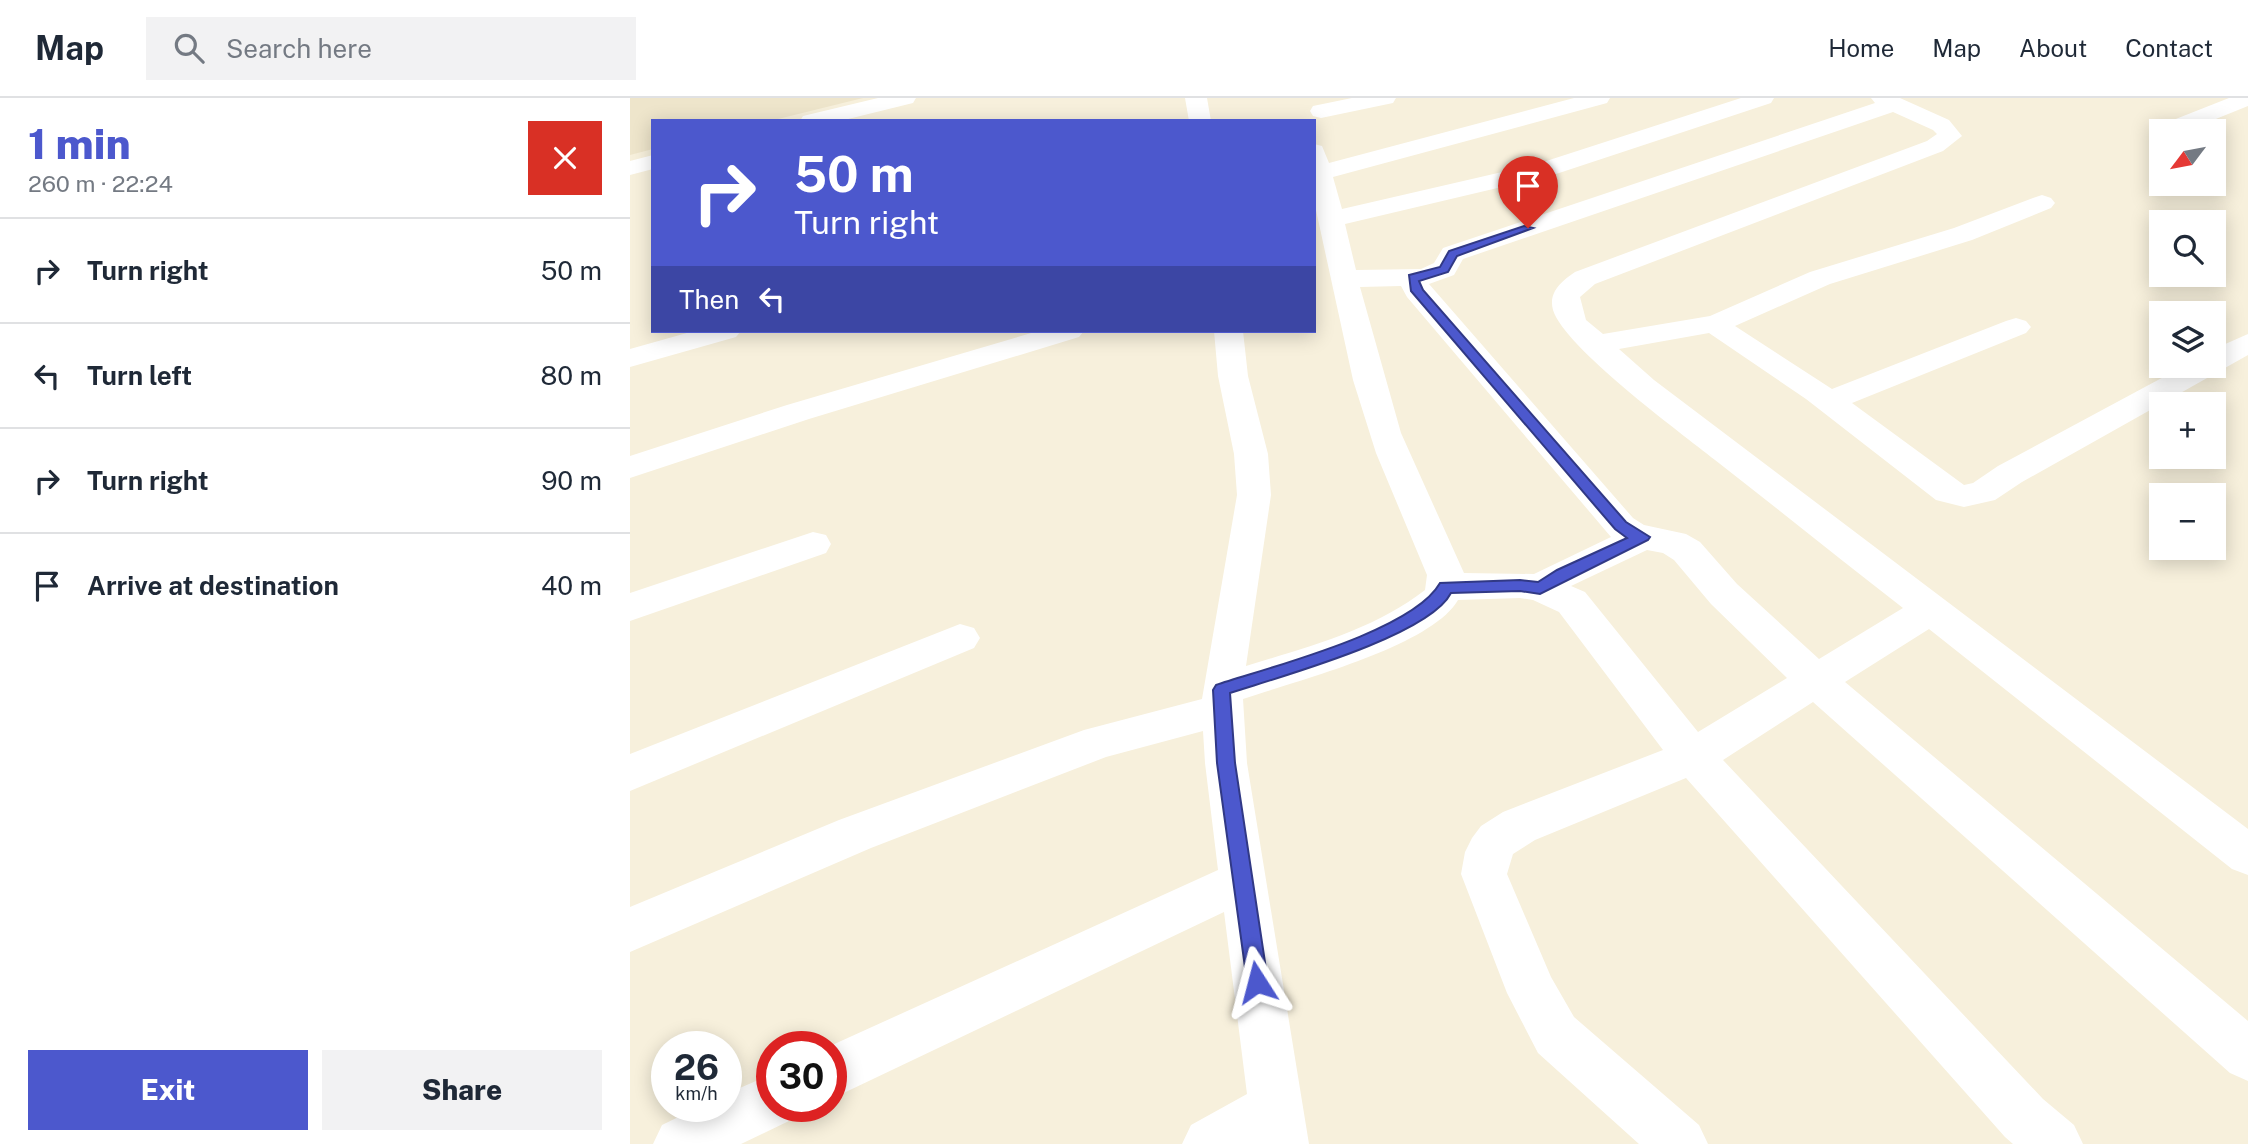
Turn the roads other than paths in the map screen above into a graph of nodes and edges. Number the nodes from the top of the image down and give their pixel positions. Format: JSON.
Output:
{"nodes":[{"id":1,"x":905,"y":98,"type":"edge"},
{"id":2,"x":1196,"y":98,"type":"edge"},
{"id":3,"x":1385,"y":98,"type":"edge"},
{"id":4,"x":1599,"y":98,"type":"edge"},
{"id":5,"x":1763,"y":98,"type":"edge"},
{"id":6,"x":2248,"y":99,"type":"edge"},
{"id":7,"x":1888,"y":101,"type":"edge"},
{"id":8,"x":1319,"y":105,"type":"edge"},
{"id":9,"x":828,"y":112,"type":"edge"},
{"id":10,"x":1200,"y":119,"type":"edge"},
{"id":11,"x":2197,"y":119,"type":"edge"},
{"id":12,"x":1316,"y":156,"type":"edge"},
{"id":13,"x":2042,"y":202,"type":"dead end"},
{"id":14,"x":1332,"y":219,"type":"junction"},
{"id":15,"x":1333,"y":272,"type":"edge"},
{"id":16,"x":1413,"y":278,"type":"junction"},
{"id":17,"x":1717,"y":323,"type":"junction"},
{"id":18,"x":2016,"y":327,"type":"dead end"},
{"id":19,"x":719,"y":333,"type":"edge"},
{"id":20,"x":1062,"y":333,"type":"edge"},
{"id":21,"x":1228,"y":333,"type":"edge"},
{"id":22,"x":2248,"y":343,"type":"edge"},
{"id":23,"x":1598,"y":344,"type":"junction"},
{"id":24,"x":2226,"y":355,"type":"edge"},
{"id":25,"x":630,"y":358,"type":"edge"},
{"id":26,"x":2185,"y":378,"type":"edge"},
{"id":27,"x":1829,"y":401,"type":"junction"},
{"id":28,"x":630,"y":467,"type":"edge"},
{"id":29,"x":1643,"y":537,"type":"junction"},
{"id":30,"x":813,"y":544,"type":"dead end"},
{"id":31,"x":1446,"y":587,"type":"junction"},
{"id":32,"x":1540,"y":588,"type":"junction"},
{"id":33,"x":630,"y":607,"type":"edge"},
{"id":34,"x":1929,"y":610,"type":"junction"},
{"id":35,"x":960,"y":638,"type":"dead end"},
{"id":36,"x":1815,"y":681,"type":"junction"},
{"id":37,"x":1222,"y":700,"type":"junction"},
{"id":38,"x":1693,"y":757,"type":"junction"},
{"id":39,"x":630,"y":773,"type":"edge"},
{"id":40,"x":2248,"y":855,"type":"edge"},
{"id":41,"x":1242,"y":881,"type":"junction"},
{"id":42,"x":630,"y":930,"type":"edge"},
{"id":43,"x":2248,"y":1055,"type":"edge"},
{"id":44,"x":847,"y":1066,"type":"edge"},
{"id":45,"x":756,"y":1109,"type":"edge"},
{"id":46,"x":1279,"y":1126,"type":"edge"},
{"id":47,"x":681,"y":1144,"type":"edge"},
{"id":48,"x":1210,"y":1144,"type":"edge"},
{"id":49,"x":1681,"y":1144,"type":"edge"},
{"id":50,"x":2054,"y":1144,"type":"edge"}],
"edges":[{"from":1,"to":9,"type":"street"},
{"from":2,"to":10,"type":"street"},
{"from":3,"to":8,"type":"street"},
{"from":4,"to":12,"type":"street"},
{"from":5,"to":14,"type":"street"},
{"from":6,"to":11,"type":"street"},
{"from":7,"to":16,"type":"street"},
{"from":7,"to":23,"type":"street"},
{"from":8,"to":12,"type":"street"},
{"from":12,"to":14,"type":"street"},
{"from":13,"to":17,"type":"street"},
{"from":14,"to":15,"type":"street"},
{"from":15,"to":16,"type":"street"},
{"from":15,"to":31,"type":"street"},
{"from":16,"to":29,"type":"street"},
{"from":17,"to":23,"type":"street"},
{"from":17,"to":27,"type":"street"},
{"from":18,"to":27,"type":"street"},
{"from":19,"to":25,"type":"street"},
{"from":20,"to":28,"type":"street"},
{"from":21,"to":37,"type":"street"},
{"from":22,"to":24,"type":"street"},
{"from":23,"to":34,"type":"street"},
{"from":26,"to":27,"type":"street"},
{"from":29,"to":32,"type":"street"},
{"from":29,"to":36,"type":"street"},
{"from":30,"to":33,"type":"street"},
{"from":31,"to":32,"type":"street"},
{"from":31,"to":37,"type":"street"},
{"from":32,"to":38,"type":"street"},
{"from":34,"to":36,"type":"street"},
{"from":34,"to":40,"type":"street"},
{"from":35,"to":39,"type":"street"},
{"from":36,"to":38,"type":"street"},
{"from":36,"to":43,"type":"street"},
{"from":37,"to":41,"type":"street"},
{"from":37,"to":42,"type":"street"},
{"from":38,"to":49,"type":"street"},
{"from":38,"to":50,"type":"street"},
{"from":41,"to":44,"type":"street"},
{"from":41,"to":46,"type":"street"},
{"from":45,"to":47,"type":"street"},
{"from":46,"to":48,"type":"street"}]}
